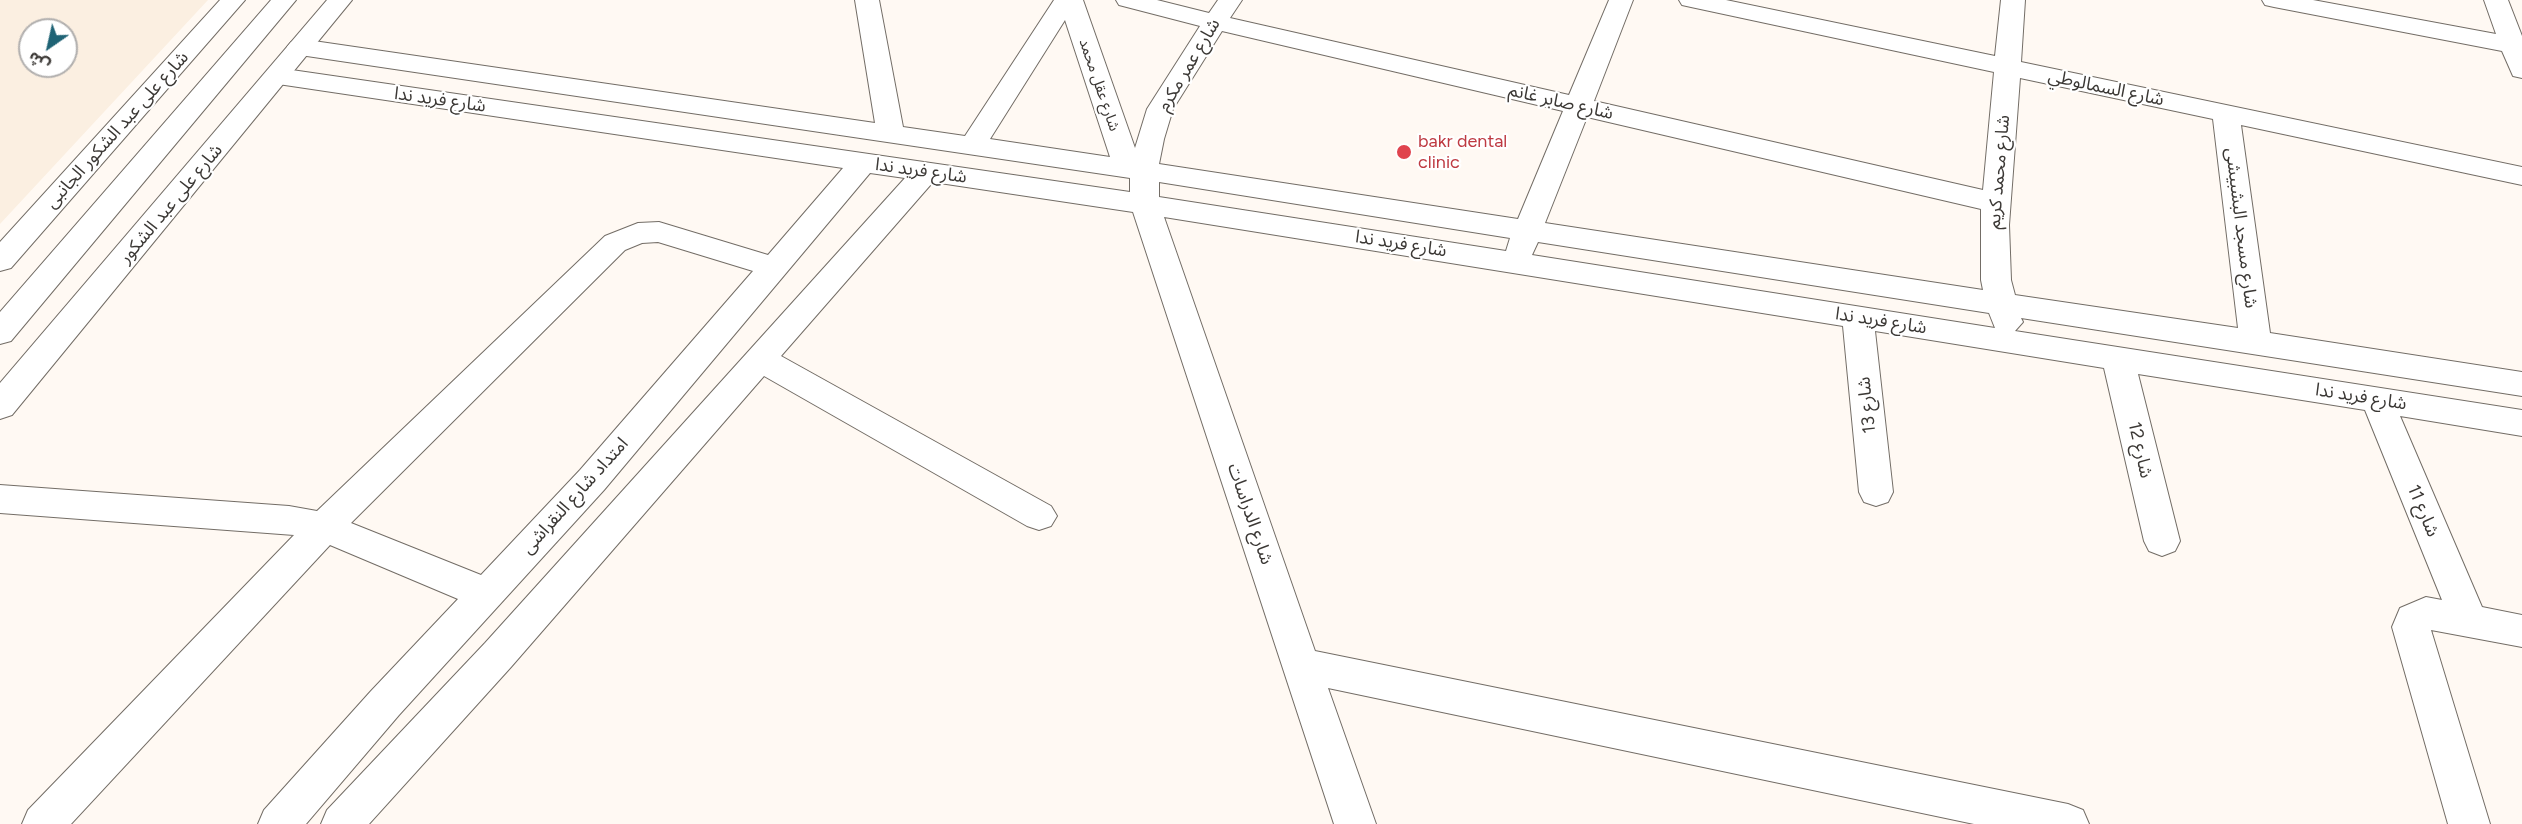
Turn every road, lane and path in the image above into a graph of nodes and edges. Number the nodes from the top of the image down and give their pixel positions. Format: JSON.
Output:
{"nodes":[{"id":1,"x":233,"y":0,"type":"edge"},
{"id":2,"x":284,"y":0,"type":"edge"},
{"id":3,"x":340,"y":0,"type":"edge"},
{"id":4,"x":867,"y":0,"type":"edge"},
{"id":5,"x":1066,"y":0,"type":"edge"},
{"id":6,"x":1071,"y":0,"type":"edge"},
{"id":7,"x":1128,"y":0,"type":"edge"},
{"id":8,"x":1230,"y":0,"type":"edge"},
{"id":9,"x":1621,"y":0,"type":"edge"},
{"id":10,"x":1691,"y":0,"type":"edge"},
{"id":11,"x":2013,"y":0,"type":"edge"},
{"id":12,"x":2274,"y":0,"type":"edge"},
{"id":13,"x":2496,"y":0,"type":"edge"},
{"id":14,"x":1214,"y":22,"type":"junction"},
{"id":15,"x":2517,"y":46,"type":"edge"},
{"id":16,"x":300,"y":47,"type":"junction"},
{"id":17,"x":2009,"y":68,"type":"junction"},
{"id":18,"x":446,"y":69,"type":"junction"},
{"id":19,"x":2522,"y":70,"type":"edge"},
{"id":20,"x":278,"y":76,"type":"junction"},
{"id":21,"x":422,"y":97,"type":"junction"},
{"id":22,"x":1576,"y":106,"type":"junction"},
{"id":23,"x":2226,"y":113,"type":"junction"},
{"id":24,"x":891,"y":134,"type":"junction"},
{"id":25,"x":972,"y":146,"type":"junction"},
{"id":26,"x":864,"y":162,"type":"junction"},
{"id":27,"x":927,"y":171,"type":"junction"},
{"id":28,"x":2522,"y":176,"type":"edge"},
{"id":29,"x":1139,"y":182,"type":"junction"},
{"id":30,"x":1994,"y":202,"type":"junction"},
{"id":31,"x":1527,"y":230,"type":"junction"},
{"id":32,"x":0,"y":261,"type":"edge"},
{"id":33,"x":1515,"y":262,"type":"junction"},
{"id":34,"x":774,"y":267,"type":"junction"},
{"id":35,"x":2002,"y":304,"type":"junction"},
{"id":36,"x":1858,"y":317,"type":"junction"},
{"id":37,"x":0,"y":333,"type":"edge"},
{"id":38,"x":2012,"y":341,"type":"junction"},
{"id":39,"x":2255,"y":342,"type":"junction"},
{"id":40,"x":2118,"y":358,"type":"junction"},
{"id":41,"x":760,"y":359,"type":"junction"},
{"id":42,"x":2522,"y":384,"type":"edge"},
{"id":43,"x":2377,"y":400,"type":"junction"},
{"id":44,"x":0,"y":406,"type":"edge"},
{"id":45,"x":2522,"y":423,"type":"edge"},
{"id":46,"x":1876,"y":492,"type":"dead end"},
{"id":47,"x":0,"y":499,"type":"edge"},
{"id":48,"x":1039,"y":516,"type":"dead end"},
{"id":49,"x":324,"y":527,"type":"junction"},
{"id":50,"x":2162,"y":541,"type":"dead end"},
{"id":51,"x":487,"y":594,"type":"junction"},
{"id":52,"x":2469,"y":621,"type":"junction"},
{"id":53,"x":2522,"y":631,"type":"edge"},
{"id":54,"x":1301,"y":666,"type":"junction"},
{"id":55,"x":43,"y":824,"type":"edge"},
{"id":56,"x":279,"y":824,"type":"edge"},
{"id":57,"x":342,"y":824,"type":"edge"},
{"id":58,"x":1355,"y":824,"type":"edge"},
{"id":59,"x":2068,"y":824,"type":"edge"},
{"id":60,"x":2469,"y":824,"type":"edge"}],
"edges":[{"from":1,"to":32,"type":"street","name":"شارع على عبد الشكور الجانبى"},
{"from":2,"to":37,"type":"street"},
{"from":3,"to":16,"type":"street","name":"شارع على عبد الشكور"},
{"from":4,"to":24,"type":"street"},
{"from":5,"to":25,"type":"street"},
{"from":6,"to":29,"type":"street","name":"شارع عقل محمد"},
{"from":7,"to":14,"type":"street","name":"شارع صابر غانم"},
{"from":8,"to":14,"type":"street","name":"شارع عمر مكرم"},
{"from":9,"to":22,"type":"street"},
{"from":10,"to":17,"type":"street","name":"شارع السمالوطي"},
{"from":11,"to":17,"type":"street","name":"شارع محمد كريم"},
{"from":12,"to":15,"type":"street"},
{"from":13,"to":15,"type":"street"},
{"from":14,"to":22,"type":"street","name":"شارع صابر غانم"},
{"from":14,"to":29,"type":"street","name":"شارع عمر مكرم"},
{"from":15,"to":19,"type":"street"},
{"from":16,"to":18,"type":"street","name":"شارع فريد ندا"},
{"from":16,"to":20,"type":"street","name":"شارع على عبد الشكور"},
{"from":17,"to":23,"type":"street","name":"شارع السمالوطي"},
{"from":17,"to":30,"type":"street","name":"شارع محمد كريم"},
{"from":18,"to":21,"type":"street"},
{"from":18,"to":24,"type":"street","name":"شارع فريد ندا"},
{"from":20,"to":21,"type":"street","name":"شارع فريد ندا"},
{"from":20,"to":44,"type":"street","name":"شارع على عبد الشكور"},
{"from":21,"to":26,"type":"street","name":"شارع فريد ندا"},
{"from":22,"to":30,"type":"street","name":"شارع صابر غانم"},
{"from":22,"to":31,"type":"street"},
{"from":23,"to":28,"type":"street","name":"شارع السمالوطي"},
{"from":23,"to":39,"type":"street","name":"شارع مسجد البشبيشى"},
{"from":24,"to":25,"type":"street","name":"شارع فريد ندا"},
{"from":25,"to":29,"type":"street","name":"شارع فريد ندا"},
{"from":26,"to":27,"type":"street","name":"شارع فريد ندا"},
{"from":26,"to":34,"type":"street","name":"امتداد شارع النقراشى"},
{"from":27,"to":29,"type":"street","name":"شارع فريد ندا"},
{"from":27,"to":41,"type":"street"},
{"from":29,"to":31,"type":"street","name":"شارع فريد ندا"},
{"from":29,"to":33,"type":"street","name":"شارع فريد ندا"},
{"from":29,"to":54,"type":"street","name":"شارع الدراسات"},
{"from":30,"to":35,"type":"street","name":"شارع محمد كريم"},
{"from":31,"to":33,"type":"street"},
{"from":31,"to":35,"type":"street","name":"شارع فريد ندا"},
{"from":33,"to":36,"type":"street","name":"شارع فريد ندا"},
{"from":34,"to":49,"type":"street"},
{"from":34,"to":51,"type":"street","name":"امتداد شارع النقراشى"},
{"from":35,"to":38,"type":"street","name":"شارع محمد كريم"},
{"from":35,"to":39,"type":"street","name":"شارع فريد ندا"},
{"from":36,"to":38,"type":"street","name":"شارع فريد ندا"},
{"from":36,"to":46,"type":"street","name":"شارع 13"},
{"from":38,"to":40,"type":"street","name":"شارع فريد ندا"},
{"from":39,"to":42,"type":"street","name":"شارع فريد ندا"},
{"from":40,"to":43,"type":"street","name":"شارع فريد ندا"},
{"from":40,"to":50,"type":"street","name":"شارع 12"},
{"from":41,"to":48,"type":"street"},
{"from":41,"to":57,"type":"street"},
{"from":43,"to":45,"type":"street","name":"شارع فريد ندا"},
{"from":43,"to":52,"type":"street","name":"شارع 11"},
{"from":47,"to":49,"type":"street"},
{"from":49,"to":51,"type":"street"},
{"from":49,"to":55,"type":"street"},
{"from":51,"to":56,"type":"street","name":"امتداد شارع النقراشى"},
{"from":52,"to":53,"type":"street"},
{"from":52,"to":60,"type":"street"},
{"from":54,"to":58,"type":"street","name":"شارع الدراسات"},
{"from":54,"to":59,"type":"street"}]}
